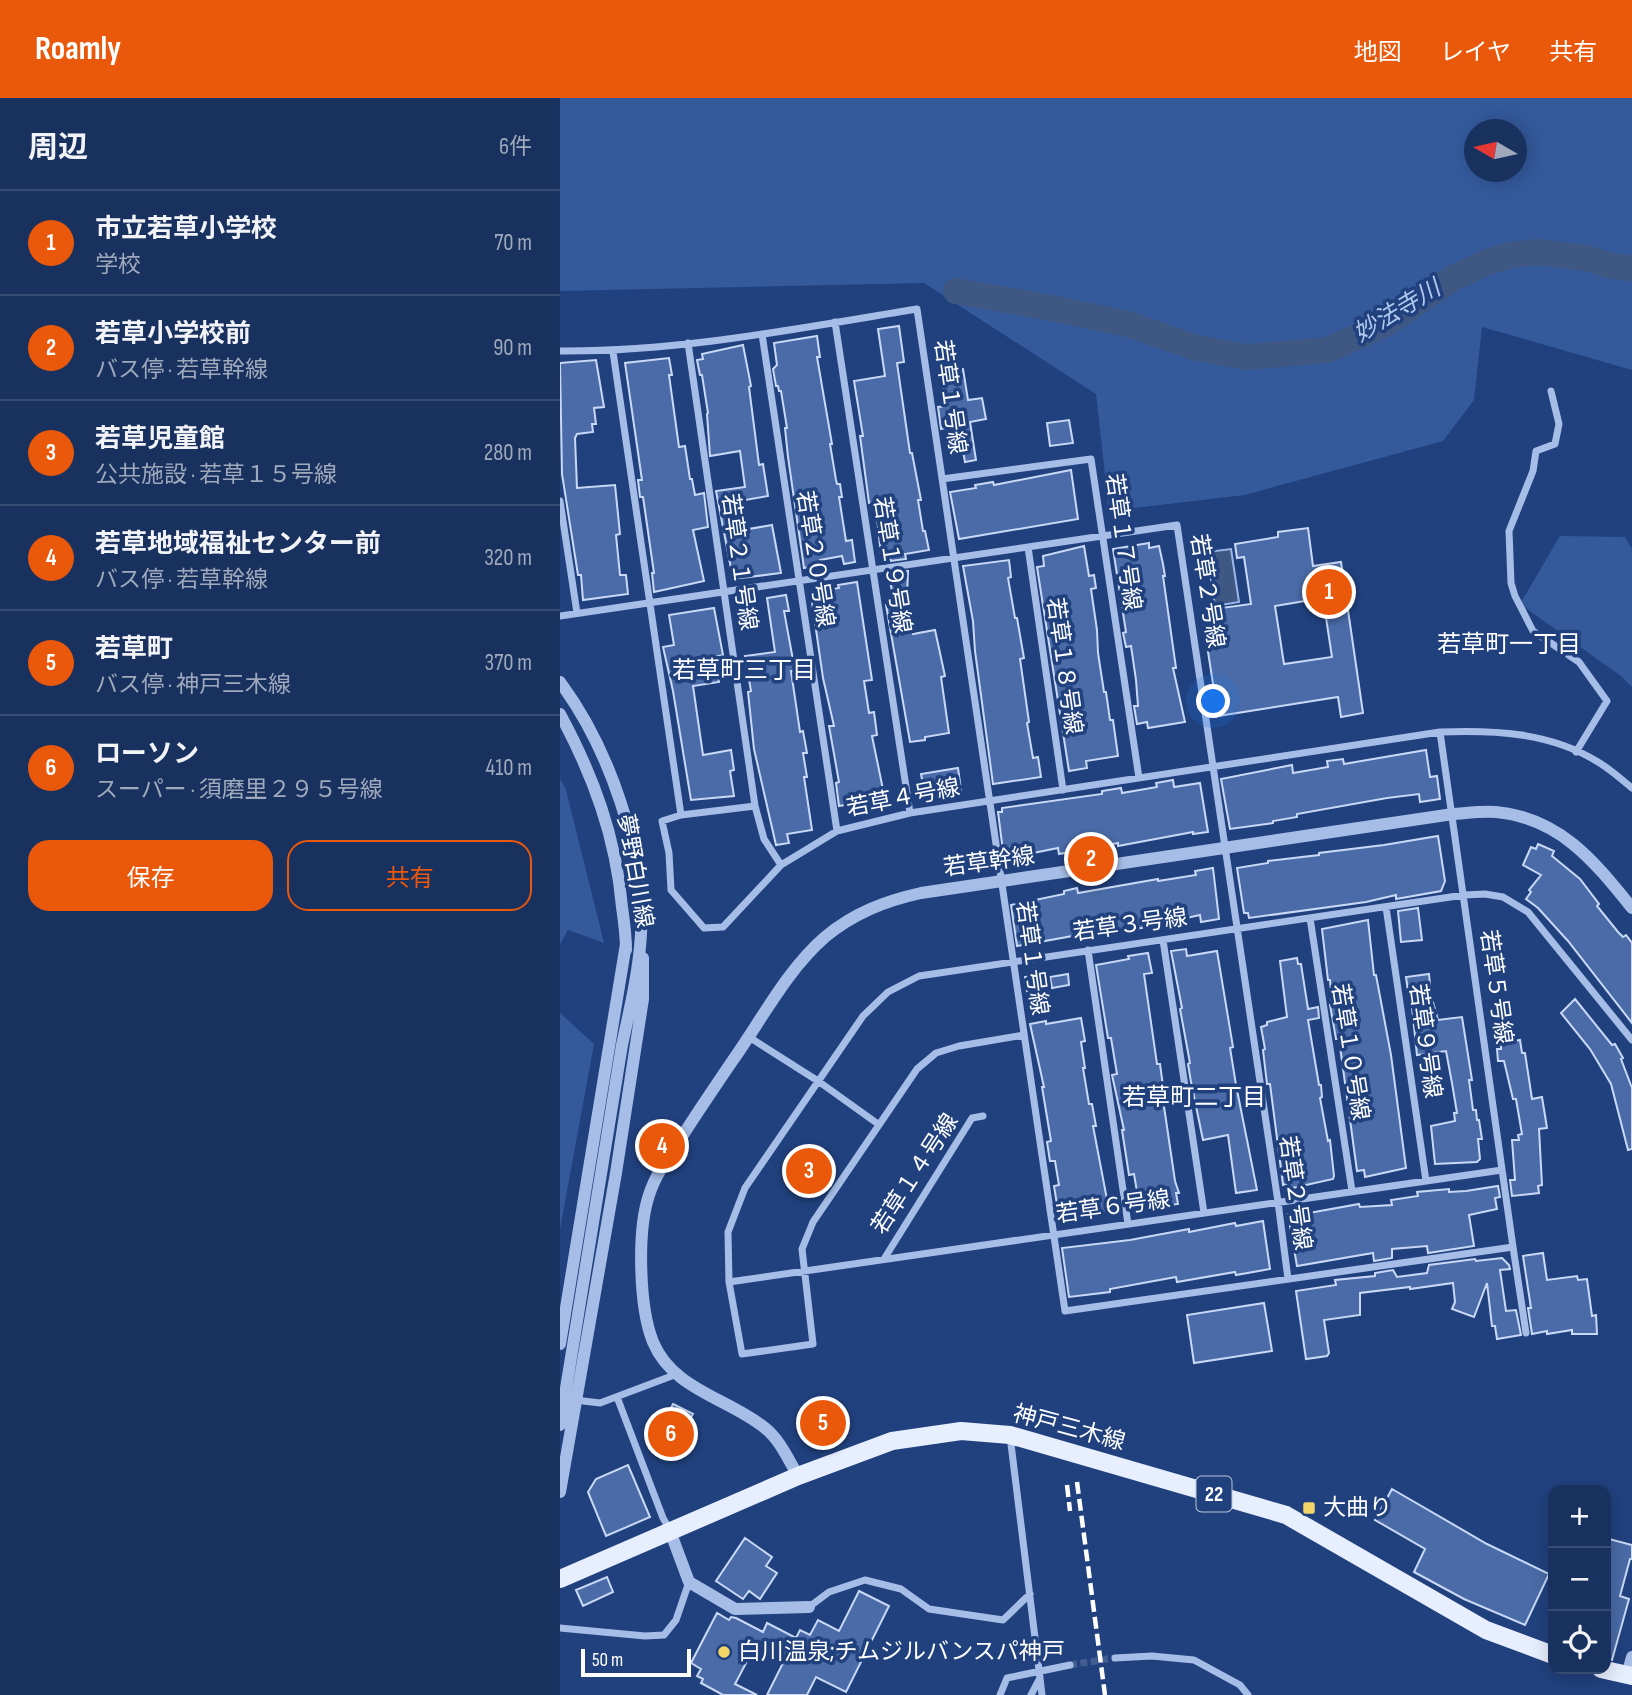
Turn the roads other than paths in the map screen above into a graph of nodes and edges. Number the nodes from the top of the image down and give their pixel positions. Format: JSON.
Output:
{"nodes":[{"id":1,"x":835,"y":322,"type":"junction"},
{"id":2,"x":762,"y":334,"type":"junction"},
{"id":3,"x":688,"y":343,"type":"junction"},
{"id":4,"x":560,"y":351,"type":"edge"},
{"id":5,"x":613,"y":352,"type":"junction"},
{"id":6,"x":1551,"y":391,"type":"dead end"},
{"id":7,"x":942,"y":479,"type":"junction"},
{"id":8,"x":560,"y":501,"type":"edge"},
{"id":9,"x":1102,"y":536,"type":"junction"},
{"id":10,"x":1028,"y":547,"type":"junction"},
{"id":11,"x":954,"y":558,"type":"junction"},
{"id":12,"x":874,"y":570,"type":"junction"},
{"id":13,"x":799,"y":582,"type":"junction"},
{"id":14,"x":724,"y":592,"type":"junction"},
{"id":15,"x":650,"y":603,"type":"junction"},
{"id":16,"x":578,"y":613,"type":"junction"},
{"id":17,"x":560,"y":616,"type":"edge"},
{"id":18,"x":560,"y":682,"type":"edge"},
{"id":19,"x":560,"y":714,"type":"edge"},
{"id":20,"x":1440,"y":732,"type":"junction"},
{"id":21,"x":1576,"y":752,"type":"junction"},
{"id":22,"x":1214,"y":767,"type":"junction"},
{"id":23,"x":1139,"y":778,"type":"junction"},
{"id":24,"x":1632,"y":788,"type":"edge"},
{"id":25,"x":1063,"y":790,"type":"junction"},
{"id":26,"x":990,"y":802,"type":"junction"},
{"id":27,"x":755,"y":806,"type":"junction"},
{"id":28,"x":910,"y":813,"type":"junction"},
{"id":29,"x":1453,"y":814,"type":"junction"},
{"id":30,"x":681,"y":815,"type":"junction"},
{"id":31,"x":837,"y":831,"type":"junction"},
{"id":32,"x":1225,"y":848,"type":"junction"},
{"id":33,"x":780,"y":865,"type":"junction"},
{"id":34,"x":1002,"y":881,"type":"junction"},
{"id":35,"x":1464,"y":895,"type":"junction"},
{"id":36,"x":1386,"y":907,"type":"junction"},
{"id":37,"x":1632,"y":908,"type":"edge"},
{"id":38,"x":1310,"y":918,"type":"junction"},
{"id":39,"x":1236,"y":929,"type":"junction"},
{"id":40,"x":641,"y":934,"type":"junction"},
{"id":41,"x":1163,"y":940,"type":"junction"},
{"id":42,"x":626,"y":944,"type":"junction"},
{"id":43,"x":1088,"y":950,"type":"junction"},
{"id":44,"x":1013,"y":961,"type":"junction"},
{"id":45,"x":1024,"y":1035,"type":"junction"},
{"id":46,"x":749,"y":1037,"type":"junction"},
{"id":47,"x":1632,"y":1040,"type":"edge"},
{"id":48,"x":622,"y":1045,"type":"junction"},
{"id":49,"x":818,"y":1081,"type":"junction"},
{"id":50,"x":983,"y":1116,"type":"dead end"},
{"id":51,"x":878,"y":1124,"type":"junction"},
{"id":52,"x":1502,"y":1170,"type":"junction"},
{"id":53,"x":1426,"y":1181,"type":"junction"},
{"id":54,"x":1352,"y":1191,"type":"junction"},
{"id":55,"x":1278,"y":1202,"type":"junction"},
{"id":56,"x":1204,"y":1213,"type":"junction"},
{"id":57,"x":1128,"y":1224,"type":"junction"},
{"id":58,"x":1054,"y":1235,"type":"junction"},
{"id":59,"x":1513,"y":1247,"type":"junction"},
{"id":60,"x":884,"y":1259,"type":"junction"},
{"id":61,"x":803,"y":1271,"type":"junction"},
{"id":62,"x":1288,"y":1279,"type":"junction"},
{"id":63,"x":729,"y":1282,"type":"junction"},
{"id":64,"x":1526,"y":1333,"type":"dead end"},
{"id":65,"x":560,"y":1344,"type":"edge"},
{"id":66,"x":677,"y":1374,"type":"junction"},
{"id":67,"x":617,"y":1397,"type":"junction"},
{"id":68,"x":560,"y":1398,"type":"edge"},
{"id":69,"x":560,"y":1425,"type":"edge"},
{"id":70,"x":1010,"y":1435,"type":"junction"},
{"id":71,"x":798,"y":1476,"type":"junction"},
{"id":72,"x":560,"y":1492,"type":"edge"},
{"id":73,"x":670,"y":1531,"type":"junction"},
{"id":74,"x":560,"y":1580,"type":"edge"},
{"id":75,"x":689,"y":1582,"type":"junction"},
{"id":76,"x":1030,"y":1594,"type":"junction"},
{"id":77,"x":809,"y":1607,"type":"joint"},
{"id":78,"x":560,"y":1628,"type":"edge"},
{"id":79,"x":1548,"y":1653,"type":"edge"},
{"id":80,"x":1115,"y":1658,"type":"tunnel mouth"},
{"id":81,"x":1070,"y":1665,"type":"tunnel mouth"},
{"id":82,"x":1611,"y":1669,"type":"edge"},
{"id":83,"x":1631,"y":1670,"type":"edge"},
{"id":84,"x":1040,"y":1678,"type":"junction"},
{"id":85,"x":1000,"y":1695,"type":"edge"},
{"id":86,"x":1031,"y":1695,"type":"edge"},
{"id":87,"x":1042,"y":1695,"type":"edge"},
{"id":88,"x":1248,"y":1695,"type":"edge"}],
"edges":[{"from":1,"to":2,"type":"street","name":"若草１号線"},
{"from":1,"to":7,"type":"street","name":"若草１号線"},
{"from":1,"to":12,"type":"street","name":"若草１９号線"},
{"from":2,"to":3,"type":"street","name":"若草１号線"},
{"from":2,"to":13,"type":"street","name":"若草２０号線"},
{"from":3,"to":5,"type":"street","name":"若草１号線"},
{"from":3,"to":14,"type":"street","name":"若草２１号線"},
{"from":4,"to":5,"type":"street","name":"若草１号線"},
{"from":5,"to":15,"type":"street"},
{"from":6,"to":21,"type":"street"},
{"from":7,"to":9,"type":"street","name":"若草１７号線"},
{"from":7,"to":11,"type":"street","name":"若草１号線"},
{"from":8,"to":16,"type":"street"},
{"from":9,"to":10,"type":"street","name":"若草２号線"},
{"from":9,"to":22,"type":"street","name":"若草２号線"},
{"from":9,"to":23,"type":"street","name":"若草１７号線"},
{"from":10,"to":11,"type":"street","name":"若草２号線"},
{"from":10,"to":25,"type":"street","name":"若草１８号線"},
{"from":11,"to":12,"type":"street","name":"若草２号線"},
{"from":11,"to":26,"type":"street","name":"若草１号線"},
{"from":12,"to":13,"type":"street","name":"若草２号線"},
{"from":12,"to":28,"type":"street","name":"若草１９号線"},
{"from":13,"to":14,"type":"street","name":"若草２号線"},
{"from":13,"to":31,"type":"street","name":"若草２０号線"},
{"from":14,"to":15,"type":"street","name":"若草２号線"},
{"from":14,"to":27,"type":"street","name":"若草２１号線"},
{"from":15,"to":16,"type":"street","name":"若草２号線"},
{"from":15,"to":30,"type":"street"},
{"from":16,"to":17,"type":"street","name":"若草２号線"},
{"from":18,"to":40,"type":"street","name":"夢野白川線"},
{"from":19,"to":42,"type":"street","name":"夢野白川線"},
{"from":20,"to":21,"type":"street","name":"若草４号線"},
{"from":20,"to":22,"type":"street","name":"若草４号線"},
{"from":20,"to":29,"type":"street","name":"若草５号線"},
{"from":21,"to":24,"type":"street","name":"若草４号線"},
{"from":22,"to":23,"type":"street","name":"若草４号線"},
{"from":22,"to":32,"type":"street","name":"若草２号線"},
{"from":23,"to":25,"type":"street","name":"若草４号線"},
{"from":25,"to":26,"type":"street","name":"若草４号線"},
{"from":26,"to":28,"type":"street","name":"若草４号線"},
{"from":26,"to":34,"type":"street","name":"若草１号線"},
{"from":27,"to":30,"type":"street"},
{"from":27,"to":33,"type":"street","name":"若草２１号線"},
{"from":28,"to":31,"type":"street","name":"若草４号線"},
{"from":29,"to":32,"type":"street","name":"若草幹線"},
{"from":29,"to":35,"type":"street","name":"若草５号線"},
{"from":29,"to":37,"type":"street","name":"若草幹線"},
{"from":30,"to":33,"type":"street","name":"若草４号線"},
{"from":31,"to":33,"type":"street","name":"若草４号線"},
{"from":32,"to":34,"type":"street","name":"若草幹線"},
{"from":32,"to":39,"type":"street","name":"若草２号線"},
{"from":34,"to":44,"type":"street","name":"若草１号線"},
{"from":34,"to":46,"type":"street","name":"若草幹線"},
{"from":35,"to":36,"type":"street","name":"若草３号線"},
{"from":35,"to":47,"type":"street","name":"若草３号線"},
{"from":35,"to":52,"type":"street","name":"若草５号線"},
{"from":36,"to":38,"type":"street","name":"若草３号線"},
{"from":36,"to":53,"type":"street","name":"若草９号線"},
{"from":38,"to":39,"type":"street","name":"若草３号線"},
{"from":38,"to":54,"type":"street","name":"若草１０号線"},
{"from":39,"to":41,"type":"street","name":"若草３号線"},
{"from":39,"to":55,"type":"street","name":"若草２号線"},
{"from":40,"to":48,"type":"street","name":"夢野白川線"},
{"from":40,"to":72,"type":"street"},
{"from":41,"to":43,"type":"street","name":"若草３号線"},
{"from":41,"to":56,"type":"street"},
{"from":42,"to":48,"type":"street","name":"夢野白川線"},
{"from":42,"to":65,"type":"street"},
{"from":43,"to":44,"type":"street","name":"若草３号線"},
{"from":43,"to":57,"type":"street"},
{"from":44,"to":45,"type":"street","name":"若草１号線"},
{"from":44,"to":49,"type":"street","name":"若草３号線"},
{"from":45,"to":51,"type":"street"},
{"from":45,"to":58,"type":"street","name":"若草１号線"},
{"from":46,"to":49,"type":"street"},
{"from":46,"to":66,"type":"street","name":"若草幹線"},
{"from":48,"to":69,"type":"street","name":"夢野白川線"},
{"from":49,"to":51,"type":"street"},
{"from":49,"to":63,"type":"street","name":"若草３号線"},
{"from":50,"to":60,"type":"street","name":"若草１４号線"},
{"from":51,"to":61,"type":"street"},
{"from":52,"to":53,"type":"street","name":"若草６号線"},
{"from":52,"to":59,"type":"street","name":"若草５号線"},
{"from":53,"to":54,"type":"street","name":"若草６号線"},
{"from":54,"to":55,"type":"street","name":"若草６号線"},
{"from":55,"to":56,"type":"street","name":"若草６号線"},
{"from":55,"to":62,"type":"street","name":"若草２号線"},
{"from":56,"to":57,"type":"street","name":"若草６号線"},
{"from":57,"to":58,"type":"street","name":"若草６号線"},
{"from":58,"to":60,"type":"street","name":"若草６号線"},
{"from":58,"to":62,"type":"street","name":"若草１号線"},
{"from":59,"to":62,"type":"street","name":"若草１号線"},
{"from":59,"to":64,"type":"street"},
{"from":60,"to":61,"type":"street","name":"若草６号線"},
{"from":61,"to":63,"type":"street","name":"若草６号線"},
{"from":61,"to":63,"type":"street","name":"若草３号線"},
{"from":66,"to":67,"type":"street"},
{"from":66,"to":71,"type":"street","name":"若草幹線"},
{"from":67,"to":68,"type":"street"},
{"from":67,"to":73,"type":"street"},
{"from":70,"to":71,"type":"main road","name":"神戸三木線","number":"22"},
{"from":70,"to":76,"type":"street"},
{"from":70,"to":79,"type":"main road","name":"神戸三木線","number":"22"},
{"from":71,"to":73,"type":"main road","name":"神戸三木線","number":"22"},
{"from":73,"to":74,"type":"main road","name":"神戸三木線","number":"22"},
{"from":73,"to":75,"type":"street"},
{"from":75,"to":77,"type":"street"},
{"from":75,"to":78,"type":"street"},
{"from":76,"to":77,"type":"street"},
{"from":76,"to":84,"type":"street"},
{"from":80,"to":88,"type":"street"},
{"from":81,"to":85,"type":"street"},
{"from":82,"to":83,"type":"main road"},
{"from":84,"to":86,"type":"street"},
{"from":84,"to":87,"type":"street"}]}
